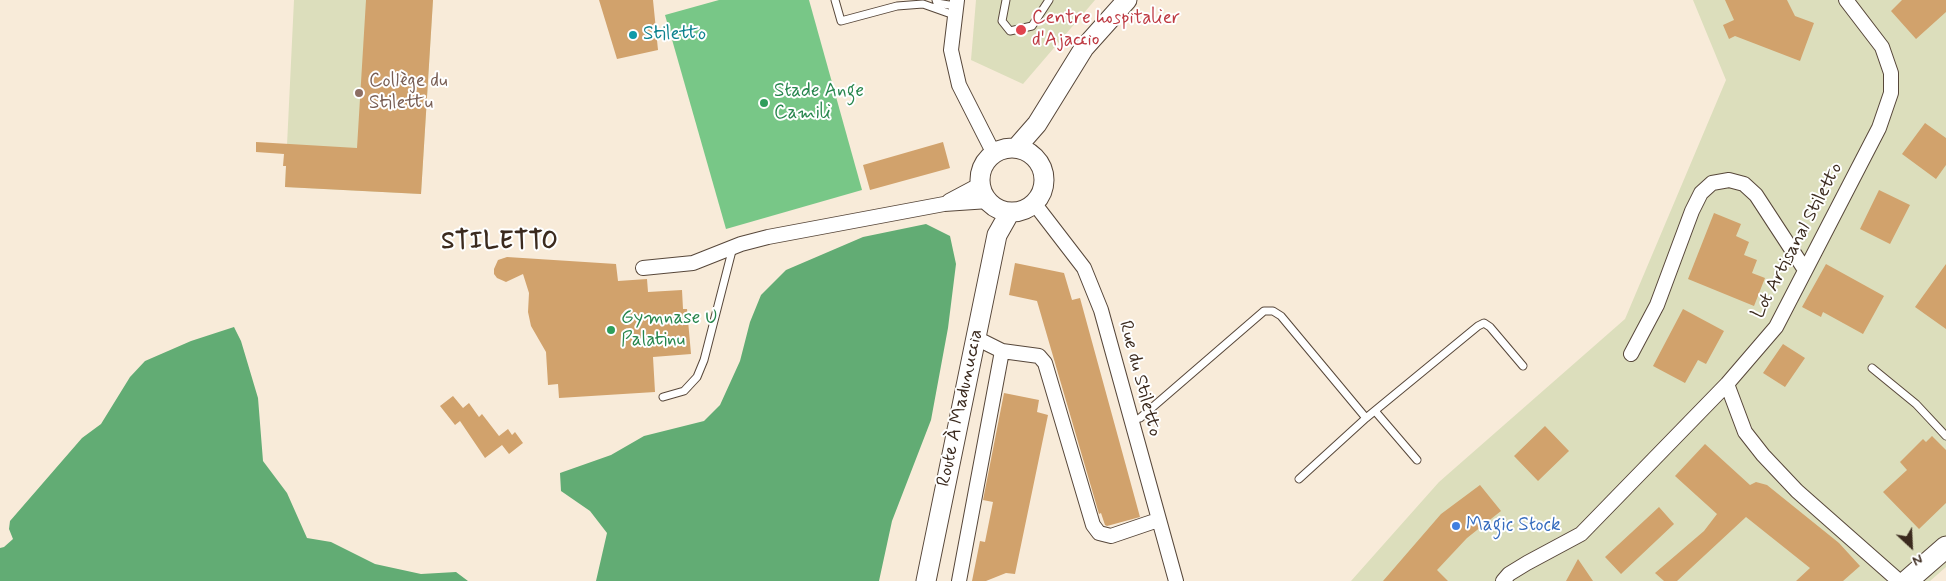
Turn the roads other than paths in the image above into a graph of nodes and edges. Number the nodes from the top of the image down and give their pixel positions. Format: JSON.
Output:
{"nodes":[{"id":1,"x":836,"y":0,"type":"edge"},
{"id":2,"x":936,"y":0,"type":"edge"},
{"id":3,"x":1006,"y":0,"type":"edge"},
{"id":4,"x":1049,"y":0,"type":"edge"},
{"id":5,"x":1127,"y":0,"type":"edge"},
{"id":6,"x":1846,"y":0,"type":"edge"},
{"id":7,"x":896,"y":3,"type":"edge"},
{"id":8,"x":955,"y":5,"type":"edge"},
{"id":9,"x":1037,"y":124,"type":"junction"},
{"id":10,"x":1016,"y":148,"type":"junction"},
{"id":11,"x":994,"y":154,"type":"junction"},
{"id":12,"x":1034,"y":156,"type":"junction"},
{"id":13,"x":981,"y":184,"type":"junction"},
{"id":14,"x":1034,"y":203,"type":"junction"},
{"id":15,"x":944,"y":204,"type":"junction"},
{"id":16,"x":998,"y":206,"type":"junction"},
{"id":17,"x":733,"y":247,"type":"junction"},
{"id":18,"x":643,"y":268,"type":"dead end"},
{"id":19,"x":1805,"y":270,"type":"junction"},
{"id":20,"x":976,"y":338,"type":"junction"},
{"id":21,"x":1002,"y":351,"type":"junction"},
{"id":22,"x":1631,"y":354,"type":"dead end"},
{"id":23,"x":1524,"y":366,"type":"dead end"},
{"id":24,"x":1872,"y":368,"type":"dead end"},
{"id":25,"x":1727,"y":384,"type":"junction"},
{"id":26,"x":663,"y":397,"type":"dead end"},
{"id":27,"x":1375,"y":411,"type":"junction"},
{"id":28,"x":1366,"y":418,"type":"junction"},
{"id":29,"x":1131,"y":421,"type":"junction"},
{"id":30,"x":1946,"y":436,"type":"edge"},
{"id":31,"x":1417,"y":460,"type":"dead end"},
{"id":32,"x":1299,"y":479,"type":"dead end"},
{"id":33,"x":1158,"y":520,"type":"junction"},
{"id":34,"x":1946,"y":547,"type":"edge"},
{"id":35,"x":926,"y":581,"type":"edge"},
{"id":36,"x":959,"y":581,"type":"edge"},
{"id":37,"x":1176,"y":581,"type":"edge"},
{"id":38,"x":1503,"y":581,"type":"edge"},
{"id":39,"x":1898,"y":581,"type":"edge"},
{"id":40,"x":1907,"y":581,"type":"edge"}],
"edges":[{"from":1,"to":7,"type":"lane"},
{"from":2,"to":8,"type":"lane"},
{"from":3,"to":4,"type":"lane"},
{"from":5,"to":9,"type":"main road"},
{"from":6,"to":19,"type":"street","name":"Lot Artisanal Stiletto"},
{"from":7,"to":8,"type":"lane"},
{"from":8,"to":11,"type":"street"},
{"from":9,"to":10,"type":"main road"},
{"from":9,"to":12,"type":"main road"},
{"from":10,"to":11,"type":"main road"},
{"from":10,"to":12,"type":"main road"},
{"from":11,"to":13,"type":"main road"},
{"from":12,"to":14,"type":"main road"},
{"from":13,"to":15,"type":"street"},
{"from":13,"to":16,"type":"main road"},
{"from":14,"to":16,"type":"main road"},
{"from":14,"to":29,"type":"street","name":"Rue du Stiletto"},
{"from":15,"to":16,"type":"street"},
{"from":15,"to":17,"type":"street"},
{"from":16,"to":20,"type":"main road","name":"Route À Madunuccia"},
{"from":17,"to":18,"type":"street"},
{"from":17,"to":26,"type":"lane"},
{"from":19,"to":22,"type":"street"},
{"from":19,"to":25,"type":"street","name":"Lot Artisanal Stiletto"},
{"from":20,"to":21,"type":"street"},
{"from":20,"to":35,"type":"main road","name":"Route À Madunuccia"},
{"from":21,"to":33,"type":"street"},
{"from":21,"to":36,"type":"street"},
{"from":23,"to":27,"type":"lane"},
{"from":24,"to":30,"type":"lane"},
{"from":25,"to":38,"type":"street","name":"Lot Artisanal Stiletto"},
{"from":25,"to":39,"type":"street"},
{"from":27,"to":28,"type":"lane"},
{"from":27,"to":31,"type":"lane"},
{"from":28,"to":29,"type":"lane"},
{"from":28,"to":32,"type":"lane"},
{"from":29,"to":33,"type":"street","name":"Rue du Stiletto"},
{"from":33,"to":37,"type":"street","name":"Rue du Stiletto"},
{"from":34,"to":40,"type":"main road"}]}
